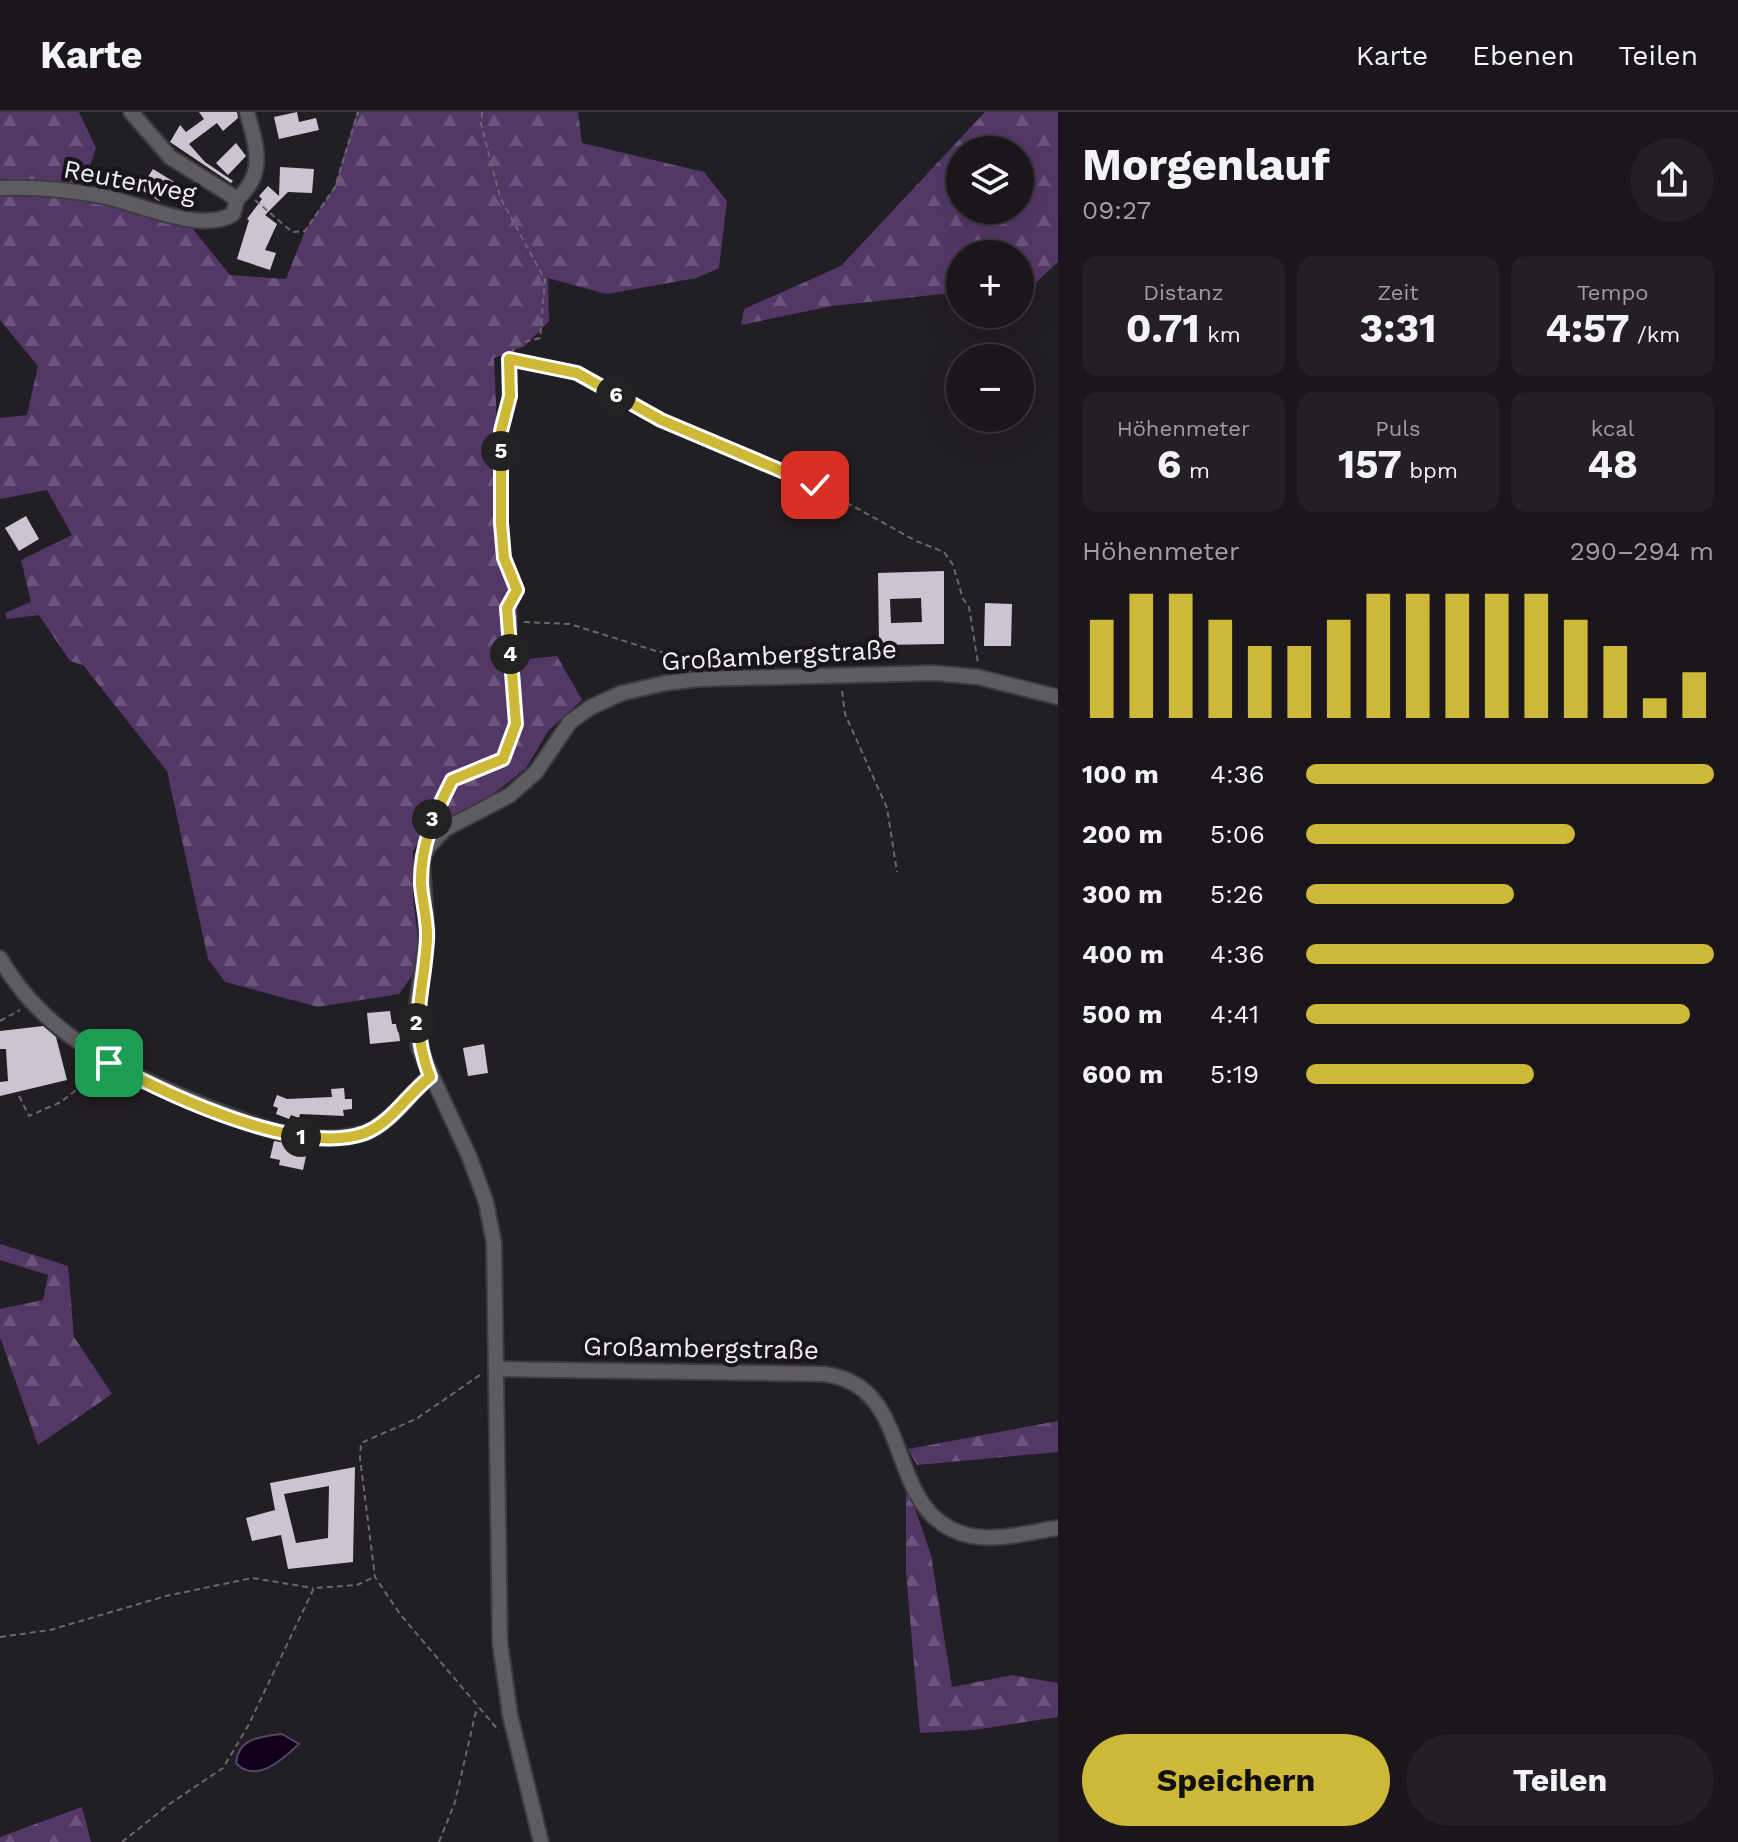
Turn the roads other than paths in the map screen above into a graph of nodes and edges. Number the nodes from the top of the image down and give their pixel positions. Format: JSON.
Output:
{"nodes":[{"id":1,"x":131,"y":112,"type":"edge"},
{"id":2,"x":247,"y":112,"type":"edge"},
{"id":3,"x":0,"y":188,"type":"edge"},
{"id":4,"x":241,"y":195,"type":"junction"},
{"id":5,"x":1058,"y":697,"type":"edge"},
{"id":6,"x":0,"y":958,"type":"edge"},
{"id":7,"x":430,"y":1077,"type":"junction"},
{"id":8,"x":496,"y":1369,"type":"junction"},
{"id":9,"x":1058,"y":1528,"type":"edge"},
{"id":10,"x":541,"y":1842,"type":"edge"}],
"edges":[{"from":1,"to":4,"type":"street"},
{"from":2,"to":4,"type":"street"},
{"from":3,"to":4,"type":"street","name":"Reuterweg"},
{"from":5,"to":7,"type":"street","name":"Großambergstraße"},
{"from":6,"to":7,"type":"street"},
{"from":7,"to":8,"type":"street"},
{"from":8,"to":9,"type":"street","name":"Großambergstraße"},
{"from":8,"to":10,"type":"street"}]}
